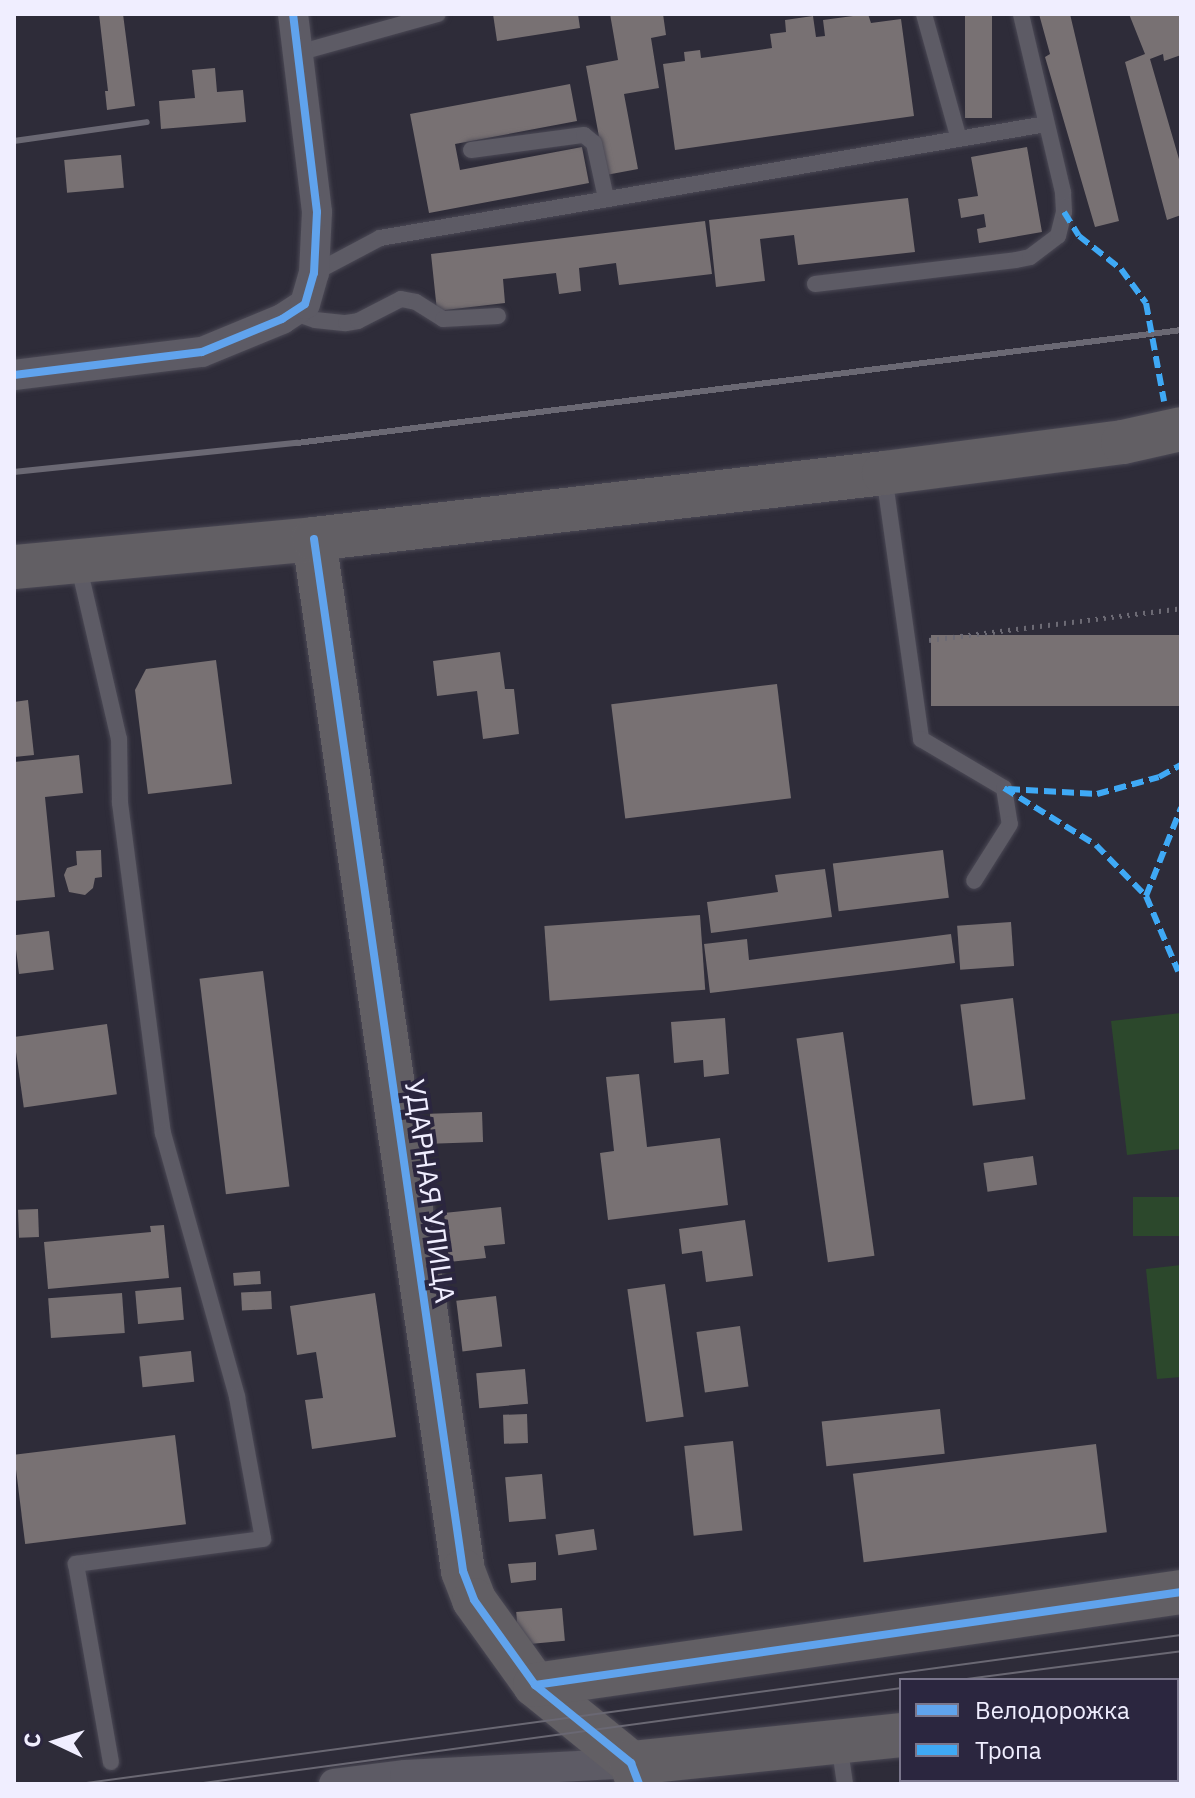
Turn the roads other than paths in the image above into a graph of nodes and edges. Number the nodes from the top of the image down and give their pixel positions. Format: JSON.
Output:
{"nodes":[{"id":1,"x":293,"y":14,"type":"edge"},
{"id":2,"x":438,"y":14,"type":"edge"},
{"id":3,"x":924,"y":14,"type":"edge"},
{"id":4,"x":1021,"y":14,"type":"edge"},
{"id":5,"x":298,"y":53,"type":"junction"},
{"id":6,"x":1046,"y":124,"type":"junction"},
{"id":7,"x":958,"y":136,"type":"junction"},
{"id":8,"x":471,"y":150,"type":"dead end"},
{"id":9,"x":606,"y":198,"type":"junction"},
{"id":10,"x":314,"y":273,"type":"junction"},
{"id":11,"x":815,"y":284,"type":"dead end"},
{"id":12,"x":295,"y":313,"type":"junction"},
{"id":13,"x":498,"y":316,"type":"dead end"},
{"id":14,"x":14,"y":375,"type":"edge"},
{"id":15,"x":1181,"y":429,"type":"edge"},
{"id":16,"x":884,"y":473,"type":"junction"},
{"id":17,"x":314,"y":539,"type":"junction"},
{"id":18,"x":77,"y":560,"type":"junction"},
{"id":19,"x":14,"y":567,"type":"edge"},
{"id":20,"x":974,"y":881,"type":"dead end"},
{"id":21,"x":1181,"y":1592,"type":"edge"},
{"id":22,"x":535,"y":1685,"type":"junction"},
{"id":23,"x":899,"y":1736,"type":"edge"},
{"id":24,"x":111,"y":1762,"type":"dead end"},
{"id":25,"x":842,"y":1763,"type":"edge"},
{"id":26,"x":635,"y":1774,"type":"edge"},
{"id":27,"x":405,"y":1779,"type":"edge"},
{"id":28,"x":334,"y":1784,"type":"edge"}],
"edges":[{"from":1,"to":5,"type":"street"},
{"from":2,"to":5,"type":"lane"},
{"from":3,"to":7,"type":"lane"},
{"from":4,"to":6,"type":"lane"},
{"from":5,"to":10,"type":"street"},
{"from":6,"to":7,"type":"lane"},
{"from":6,"to":11,"type":"lane"},
{"from":7,"to":9,"type":"lane"},
{"from":8,"to":9,"type":"lane"},
{"from":9,"to":10,"type":"lane"},
{"from":10,"to":12,"type":"street"},
{"from":12,"to":13,"type":"lane"},
{"from":12,"to":14,"type":"street"},
{"from":15,"to":16,"type":"street"},
{"from":16,"to":17,"type":"street"},
{"from":16,"to":20,"type":"lane"},
{"from":17,"to":18,"type":"street"},
{"from":17,"to":22,"type":"street","name":"УДАРНАЯ УЛИЦА"},
{"from":18,"to":19,"type":"street"},
{"from":18,"to":24,"type":"lane"},
{"from":21,"to":22,"type":"street"},
{"from":22,"to":26,"type":"street","name":"УДАРНАЯ УЛИЦА"},
{"from":23,"to":25,"type":"street"},
{"from":25,"to":26,"type":"street"},
{"from":26,"to":27,"type":"street"},
{"from":27,"to":28,"type":"street"}]}
